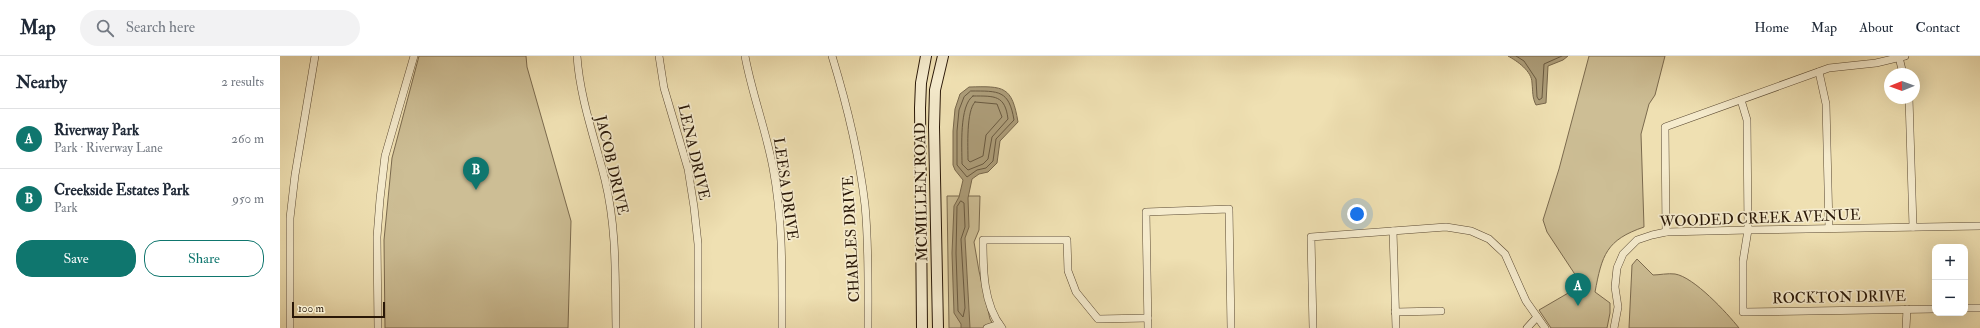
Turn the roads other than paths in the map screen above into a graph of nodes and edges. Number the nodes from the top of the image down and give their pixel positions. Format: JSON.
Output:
{"nodes":[{"id":1,"x":315,"y":56,"type":"edge"},
{"id":2,"x":414,"y":56,"type":"edge"},
{"id":3,"x":577,"y":56,"type":"edge"},
{"id":4,"x":659,"y":56,"type":"edge"},
{"id":5,"x":745,"y":56,"type":"edge"},
{"id":6,"x":832,"y":56,"type":"edge"},
{"id":7,"x":926,"y":56,"type":"edge"},
{"id":8,"x":942,"y":56,"type":"edge"},
{"id":9,"x":1902,"y":57,"type":"edge"},
{"id":10,"x":1903,"y":68,"type":"edge"},
{"id":11,"x":1819,"y":72,"type":"junction"},
{"id":12,"x":1741,"y":100,"type":"junction"},
{"id":13,"x":1909,"y":104,"type":"edge"},
{"id":14,"x":1980,"y":226,"type":"edge"},
{"id":15,"x":1913,"y":227,"type":"junction"},
{"id":16,"x":1829,"y":228,"type":"junction"},
{"id":17,"x":1748,"y":230,"type":"junction"},
{"id":18,"x":1393,"y":231,"type":"junction"},
{"id":19,"x":1666,"y":232,"type":"junction"},
{"id":20,"x":1932,"y":308,"type":"edge"},
{"id":21,"x":1968,"y":308,"type":"edge"},
{"id":22,"x":1980,"y":308,"type":"edge"},
{"id":23,"x":1907,"y":309,"type":"junction"},
{"id":24,"x":1440,"y":311,"type":"dead end"},
{"id":25,"x":1396,"y":312,"type":"junction"},
{"id":26,"x":1537,"y":317,"type":"junction"},
{"id":27,"x":1148,"y":318,"type":"junction"},
{"id":28,"x":1000,"y":326,"type":"edge"},
{"id":29,"x":290,"y":328,"type":"edge"},
{"id":30,"x":378,"y":328,"type":"edge"},
{"id":31,"x":616,"y":328,"type":"edge"},
{"id":32,"x":698,"y":328,"type":"edge"},
{"id":33,"x":782,"y":328,"type":"edge"},
{"id":34,"x":868,"y":328,"type":"edge"},
{"id":35,"x":922,"y":328,"type":"edge"},
{"id":36,"x":938,"y":328,"type":"edge"},
{"id":37,"x":987,"y":328,"type":"edge"},
{"id":38,"x":1148,"y":328,"type":"edge"},
{"id":39,"x":1231,"y":328,"type":"edge"},
{"id":40,"x":1313,"y":328,"type":"edge"},
{"id":41,"x":1396,"y":328,"type":"edge"},
{"id":42,"x":1527,"y":328,"type":"edge"},
{"id":43,"x":1545,"y":328,"type":"edge"},
{"id":44,"x":1614,"y":328,"type":"edge"},
{"id":45,"x":1906,"y":328,"type":"edge"}],
"edges":[{"from":1,"to":29,"type":"street"},
{"from":2,"to":30,"type":"street"},
{"from":3,"to":31,"type":"street","name":"JACOB DRIVE"},
{"from":4,"to":32,"type":"street","name":"LENA DRIVE"},
{"from":5,"to":33,"type":"street","name":"LEESA DRIVE"},
{"from":6,"to":34,"type":"street","name":"CHARLES DRIVE"},
{"from":7,"to":35,"type":"main road","name":"MCMILLEN ROAD"},
{"from":8,"to":36,"type":"main road","name":"MCMILLEN ROAD"},
{"from":9,"to":10,"type":"street"},
{"from":9,"to":11,"type":"street"},
{"from":11,"to":12,"type":"street"},
{"from":11,"to":16,"type":"street"},
{"from":12,"to":17,"type":"street"},
{"from":12,"to":19,"type":"street"},
{"from":13,"to":15,"type":"street"},
{"from":14,"to":15,"type":"street","name":"WOODED CREEK AVENUE"},
{"from":15,"to":16,"type":"street","name":"WOODED CREEK AVENUE"},
{"from":16,"to":17,"type":"street","name":"WOODED CREEK AVENUE"},
{"from":17,"to":19,"type":"street","name":"WOODED CREEK AVENUE"},
{"from":17,"to":23,"type":"street","name":"ROCKTON DRIVE"},
{"from":18,"to":25,"type":"street"},
{"from":18,"to":26,"type":"street"},
{"from":18,"to":40,"type":"street"},
{"from":19,"to":44,"type":"street","name":"WOODED CREEK AVENUE"},
{"from":20,"to":23,"type":"street","name":"ROCKTON DRIVE"},
{"from":21,"to":22,"type":"street"},
{"from":23,"to":45,"type":"street"},
{"from":24,"to":25,"type":"street"},
{"from":25,"to":41,"type":"street"},
{"from":26,"to":42,"type":"street"},
{"from":26,"to":43,"type":"street"},
{"from":27,"to":28,"type":"street"},
{"from":27,"to":38,"type":"street"},
{"from":27,"to":39,"type":"street"},
{"from":28,"to":37,"type":"street"}]}
